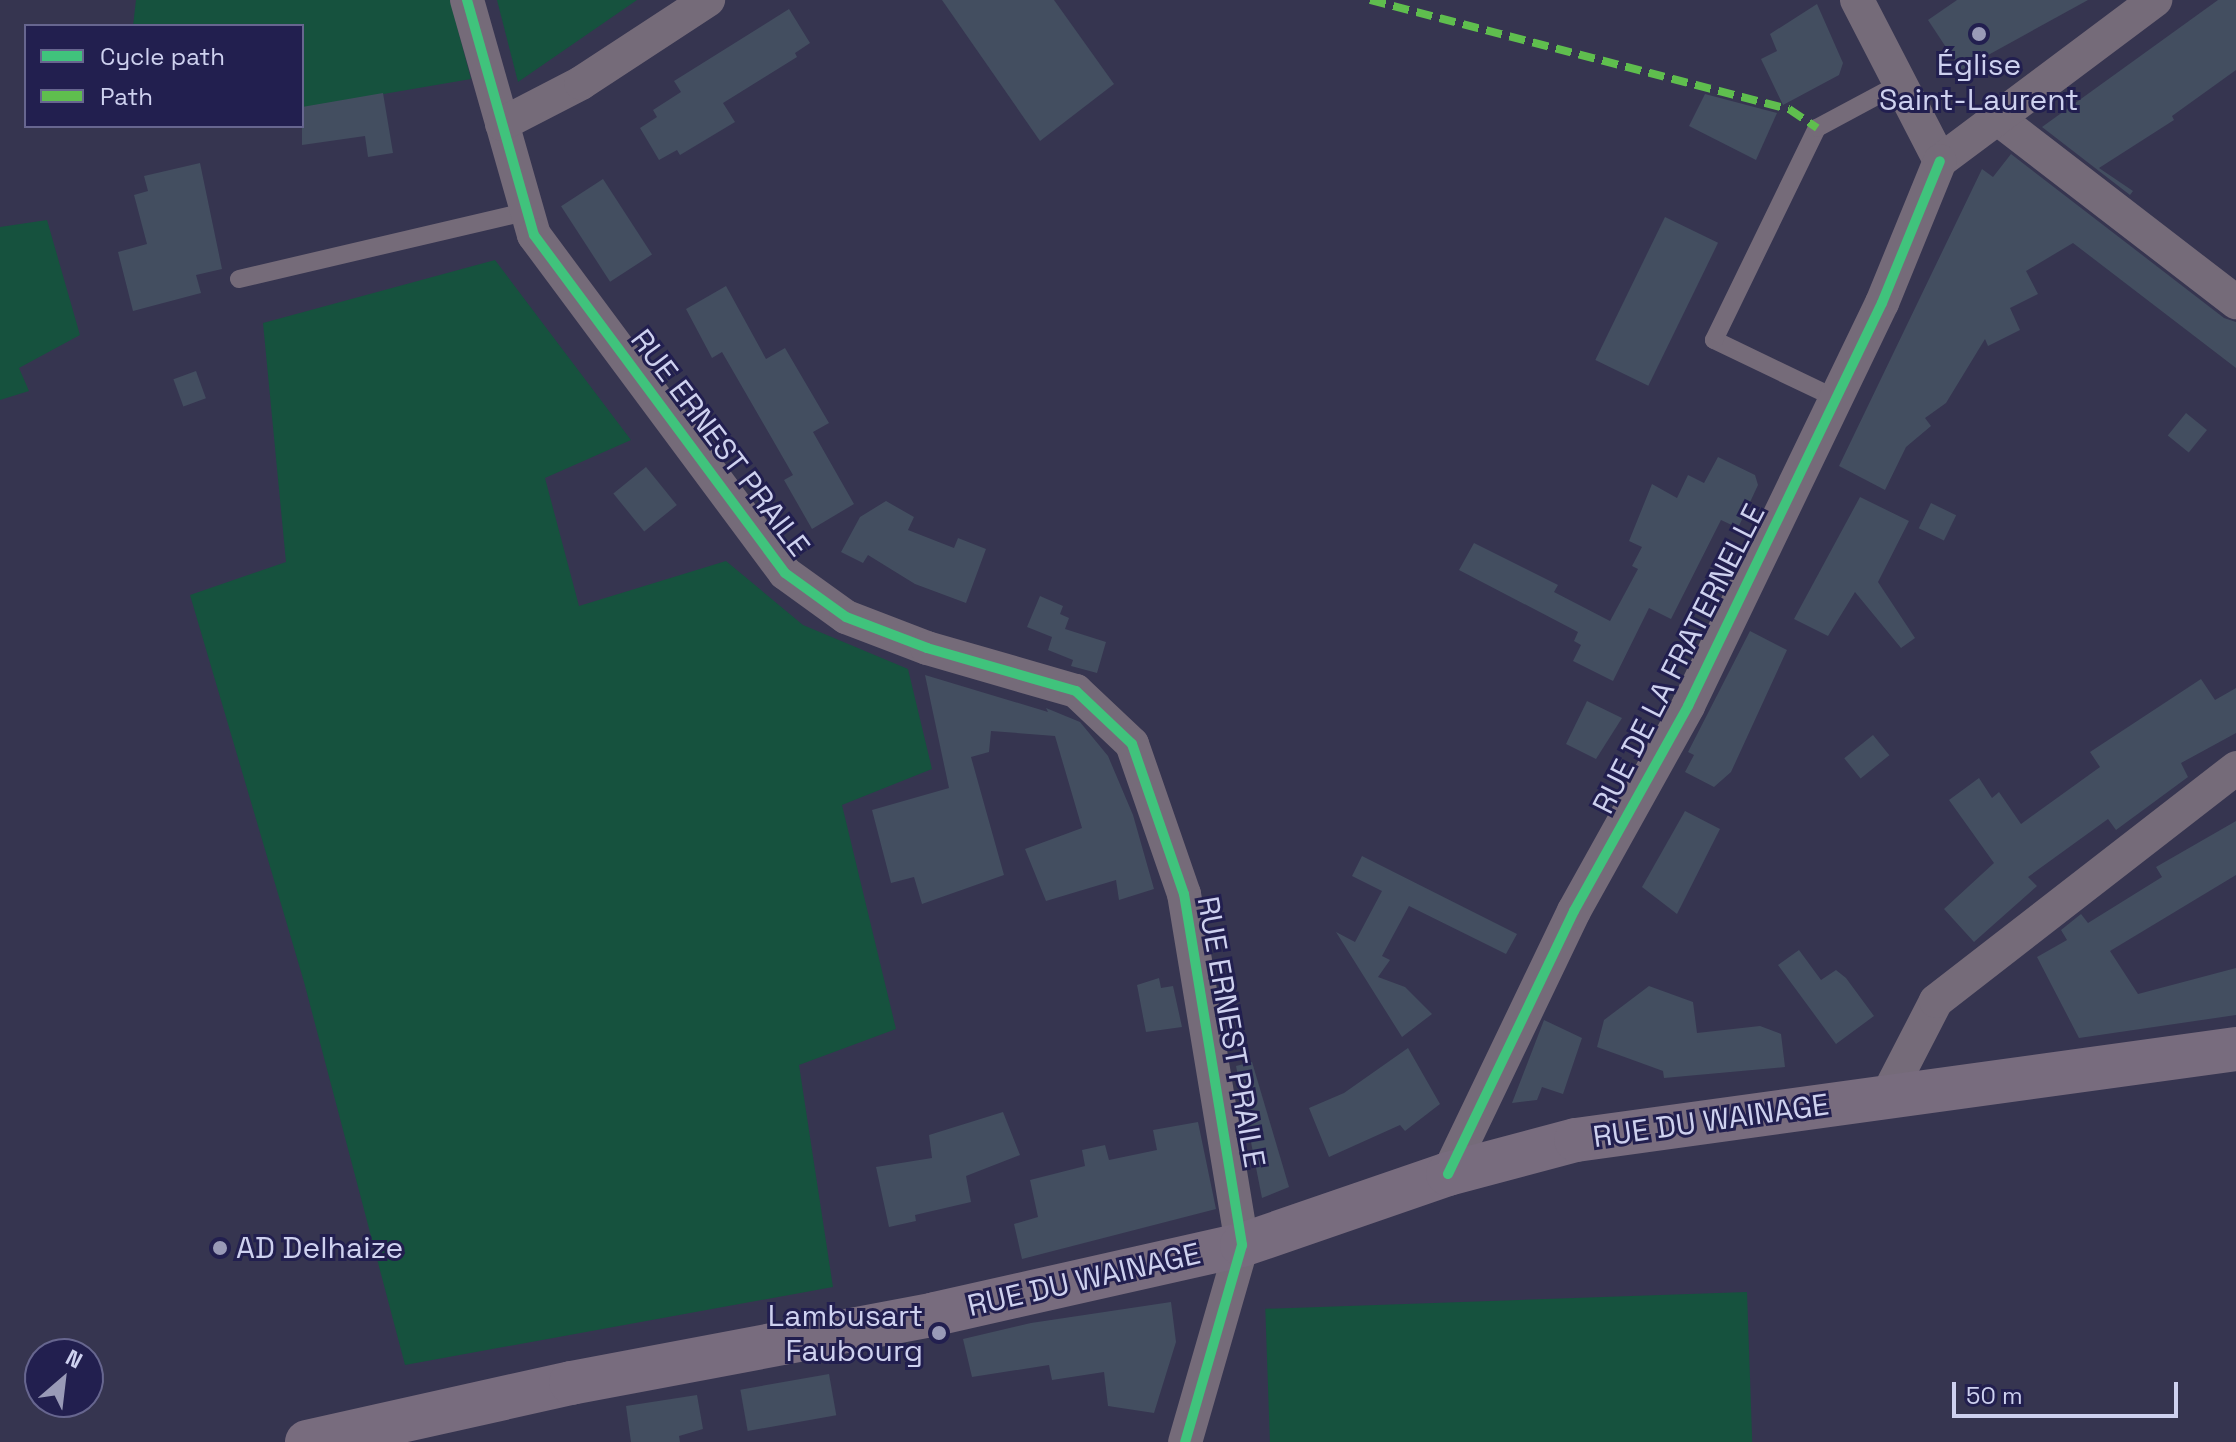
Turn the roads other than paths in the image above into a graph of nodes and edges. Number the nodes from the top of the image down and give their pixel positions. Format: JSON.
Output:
{"nodes":[{"id":1,"x":467,"y":0,"type":"edge"},
{"id":2,"x":708,"y":0,"type":"edge"},
{"id":3,"x":1857,"y":0,"type":"edge"},
{"id":4,"x":2155,"y":0,"type":"edge"},
{"id":5,"x":1901,"y":83,"type":"junction"},
{"id":6,"x":1997,"y":118,"type":"junction"},
{"id":7,"x":502,"y":124,"type":"junction"},
{"id":8,"x":1940,"y":161,"type":"junction"},
{"id":9,"x":528,"y":211,"type":"junction"},
{"id":10,"x":239,"y":279,"type":"dead end"},
{"id":11,"x":2236,"y":302,"type":"edge"},
{"id":12,"x":1833,"y":397,"type":"junction"},
{"id":13,"x":2236,"y":768,"type":"edge"},
{"id":14,"x":2236,"y":1049,"type":"edge"},
{"id":15,"x":1886,"y":1098,"type":"junction"},
{"id":16,"x":1448,"y":1174,"type":"junction"},
{"id":17,"x":1242,"y":1245,"type":"junction"},
{"id":18,"x":307,"y":1442,"type":"edge"},
{"id":19,"x":1185,"y":1442,"type":"edge"}],
"edges":[{"from":1,"to":7,"type":"street","name":"RUE ERNEST PRAILE"},
{"from":2,"to":7,"type":"street"},
{"from":3,"to":5,"type":"street"},
{"from":4,"to":6,"type":"street"},
{"from":5,"to":8,"type":"street"},
{"from":5,"to":12,"type":"lane"},
{"from":6,"to":8,"type":"street"},
{"from":6,"to":11,"type":"street"},
{"from":7,"to":9,"type":"street","name":"RUE ERNEST PRAILE"},
{"from":8,"to":12,"type":"street","name":"RUE DE LA FRATERNELLE"},
{"from":9,"to":10,"type":"lane"},
{"from":9,"to":17,"type":"street","name":"RUE ERNEST PRAILE"},
{"from":12,"to":16,"type":"street","name":"RUE DE LA FRATERNELLE"},
{"from":13,"to":15,"type":"street"},
{"from":14,"to":15,"type":"main road","name":"RUE DU WAINAGE"},
{"from":15,"to":16,"type":"main road","name":"RUE DU WAINAGE"},
{"from":16,"to":17,"type":"main road","name":"RUE DU WAINAGE"},
{"from":17,"to":18,"type":"main road","name":"RUE DU WAINAGE"},
{"from":17,"to":19,"type":"street"}]}
